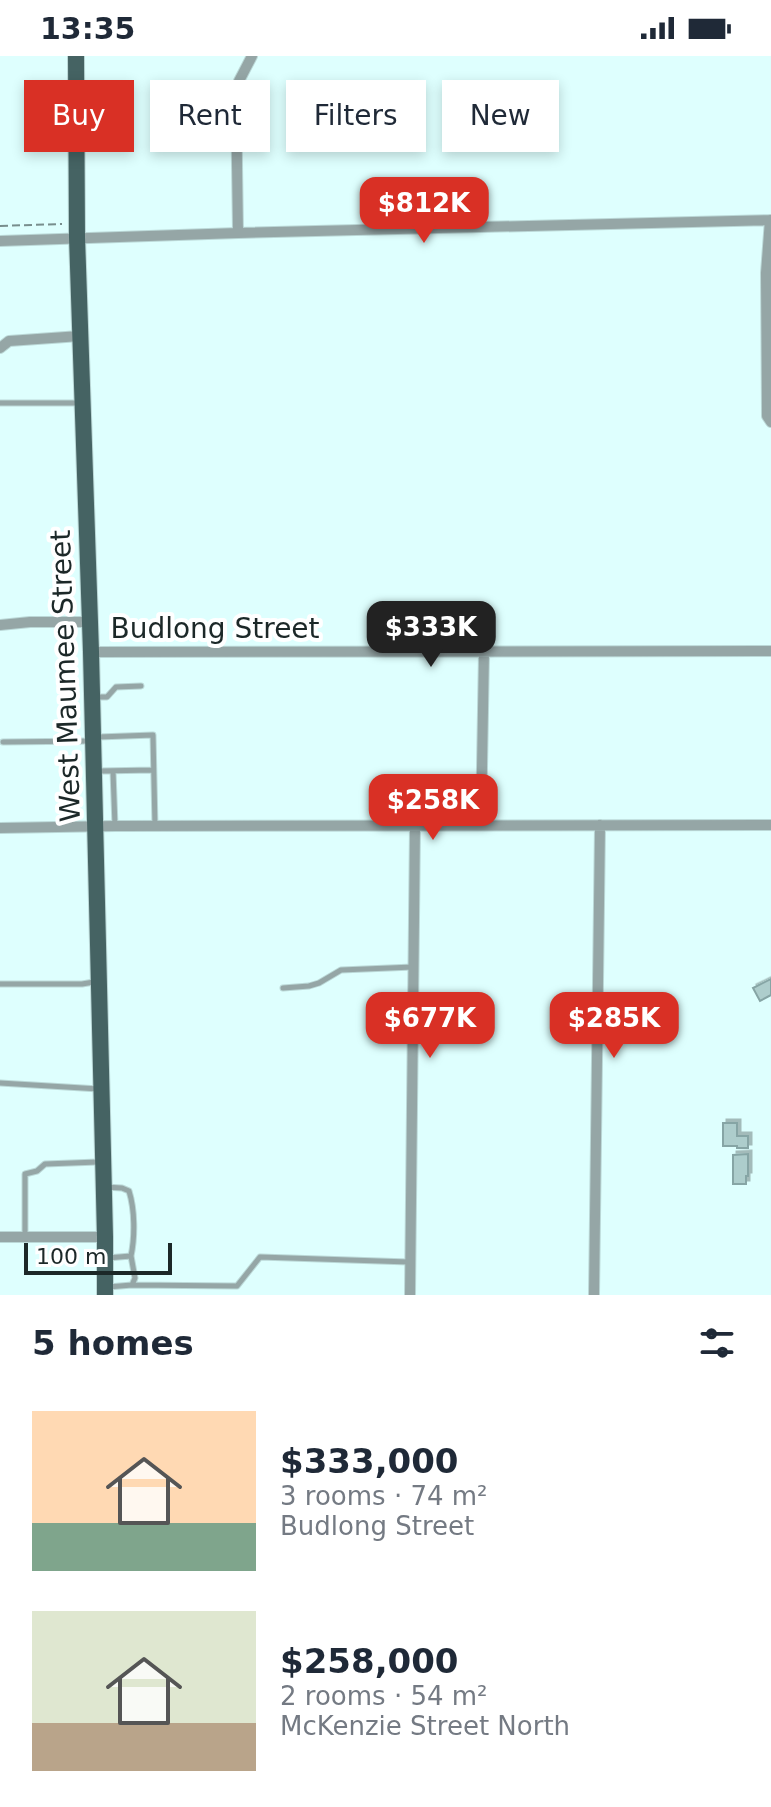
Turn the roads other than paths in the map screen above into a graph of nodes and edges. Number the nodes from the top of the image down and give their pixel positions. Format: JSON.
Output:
{"nodes":[{"id":1,"x":76,"y":56,"type":"edge"},
{"id":2,"x":252,"y":56,"type":"edge"},
{"id":3,"x":770,"y":220,"type":"edge"},
{"id":4,"x":238,"y":233,"type":"junction"},
{"id":5,"x":77,"y":237,"type":"junction"},
{"id":6,"x":0,"y":241,"type":"edge"},
{"id":7,"x":80,"y":336,"type":"junction"},
{"id":8,"x":769,"y":343,"type":"edge"},
{"id":9,"x":0,"y":348,"type":"edge"},
{"id":10,"x":0,"y":403,"type":"edge"},
{"id":11,"x":82,"y":403,"type":"junction"},
{"id":12,"x":771,"y":422,"type":"edge"},
{"id":13,"x":89,"y":622,"type":"junction"},
{"id":14,"x":0,"y":625,"type":"edge"},
{"id":15,"x":771,"y":651,"type":"edge"},
{"id":16,"x":91,"y":652,"type":"junction"},
{"id":17,"x":484,"y":652,"type":"junction"},
{"id":18,"x":141,"y":686,"type":"dead end"},
{"id":19,"x":92,"y":697,"type":"junction"},
{"id":20,"x":93,"y":739,"type":"junction"},
{"id":21,"x":3,"y":742,"type":"dead end"},
{"id":22,"x":153,"y":770,"type":"junction"},
{"id":23,"x":94,"y":771,"type":"junction"},
{"id":24,"x":113,"y":771,"type":"junction"},
{"id":25,"x":415,"y":825,"type":"junction"},
{"id":26,"x":481,"y":825,"type":"junction"},
{"id":27,"x":600,"y":825,"type":"junction"},
{"id":28,"x":771,"y":825,"type":"edge"},
{"id":29,"x":95,"y":826,"type":"junction"},
{"id":30,"x":115,"y":826,"type":"junction"},
{"id":31,"x":155,"y":826,"type":"junction"},
{"id":32,"x":0,"y":828,"type":"edge"},
{"id":33,"x":414,"y":967,"type":"junction"},
{"id":34,"x":99,"y":981,"type":"junction"},
{"id":35,"x":0,"y":984,"type":"edge"},
{"id":36,"x":283,"y":988,"type":"dead end"},
{"id":37,"x":0,"y":1083,"type":"edge"},
{"id":38,"x":101,"y":1089,"type":"junction"},
{"id":39,"x":103,"y":1162,"type":"junction"},
{"id":40,"x":104,"y":1187,"type":"junction"},
{"id":41,"x":0,"y":1237,"type":"edge"},
{"id":42,"x":25,"y":1237,"type":"junction"},
{"id":43,"x":105,"y":1237,"type":"junction"},
{"id":44,"x":131,"y":1256,"type":"junction"},
{"id":45,"x":105,"y":1258,"type":"junction"},
{"id":46,"x":410,"y":1262,"type":"junction"},
{"id":47,"x":132,"y":1285,"type":"junction"},
{"id":48,"x":105,"y":1291,"type":"edge"},
{"id":49,"x":410,"y":1295,"type":"edge"},
{"id":50,"x":594,"y":1295,"type":"edge"}],
"edges":[{"from":1,"to":5,"type":"main road","name":"West Maumee Street"},
{"from":2,"to":4,"type":"street"},
{"from":3,"to":4,"type":"street"},
{"from":3,"to":8,"type":"street"},
{"from":4,"to":5,"type":"street"},
{"from":5,"to":6,"type":"street"},
{"from":5,"to":7,"type":"main road","name":"West Maumee Street"},
{"from":7,"to":9,"type":"street"},
{"from":7,"to":11,"type":"main road","name":"West Maumee Street"},
{"from":8,"to":12,"type":"street"},
{"from":10,"to":11,"type":"lane"},
{"from":11,"to":13,"type":"main road","name":"West Maumee Street"},
{"from":13,"to":14,"type":"street"},
{"from":13,"to":16,"type":"main road","name":"West Maumee Street"},
{"from":15,"to":17,"type":"street","name":"Budlong Street"},
{"from":16,"to":17,"type":"street","name":"Budlong Street"},
{"from":16,"to":19,"type":"main road","name":"West Maumee Street"},
{"from":17,"to":26,"type":"street"},
{"from":18,"to":19,"type":"lane"},
{"from":19,"to":20,"type":"main road","name":"West Maumee Street"},
{"from":20,"to":21,"type":"lane"},
{"from":20,"to":22,"type":"lane"},
{"from":20,"to":23,"type":"main road","name":"West Maumee Street"},
{"from":22,"to":24,"type":"lane"},
{"from":22,"to":31,"type":"lane"},
{"from":23,"to":24,"type":"lane"},
{"from":23,"to":29,"type":"main road","name":"West Maumee Street"},
{"from":24,"to":30,"type":"lane"},
{"from":25,"to":26,"type":"street"},
{"from":25,"to":31,"type":"street"},
{"from":25,"to":33,"type":"street"},
{"from":26,"to":27,"type":"street"},
{"from":27,"to":28,"type":"street"},
{"from":27,"to":50,"type":"street"},
{"from":29,"to":30,"type":"street"},
{"from":29,"to":32,"type":"street"},
{"from":29,"to":34,"type":"main road","name":"West Maumee Street"},
{"from":30,"to":31,"type":"street"},
{"from":33,"to":36,"type":"lane"},
{"from":33,"to":46,"type":"street"},
{"from":34,"to":35,"type":"lane"},
{"from":34,"to":38,"type":"main road","name":"West Maumee Street"},
{"from":37,"to":38,"type":"lane"},
{"from":38,"to":39,"type":"main road","name":"West Maumee Street"},
{"from":39,"to":40,"type":"main road","name":"West Maumee Street"},
{"from":39,"to":42,"type":"lane"},
{"from":40,"to":43,"type":"main road","name":"West Maumee Street"},
{"from":40,"to":44,"type":"lane"},
{"from":41,"to":42,"type":"street"},
{"from":42,"to":43,"type":"street"},
{"from":43,"to":45,"type":"main road","name":"West Maumee Street"},
{"from":44,"to":45,"type":"lane"},
{"from":44,"to":47,"type":"lane"},
{"from":45,"to":48,"type":"main road","name":"West Maumee Street"},
{"from":46,"to":47,"type":"lane"},
{"from":46,"to":49,"type":"street"},
{"from":47,"to":48,"type":"lane"}]}
